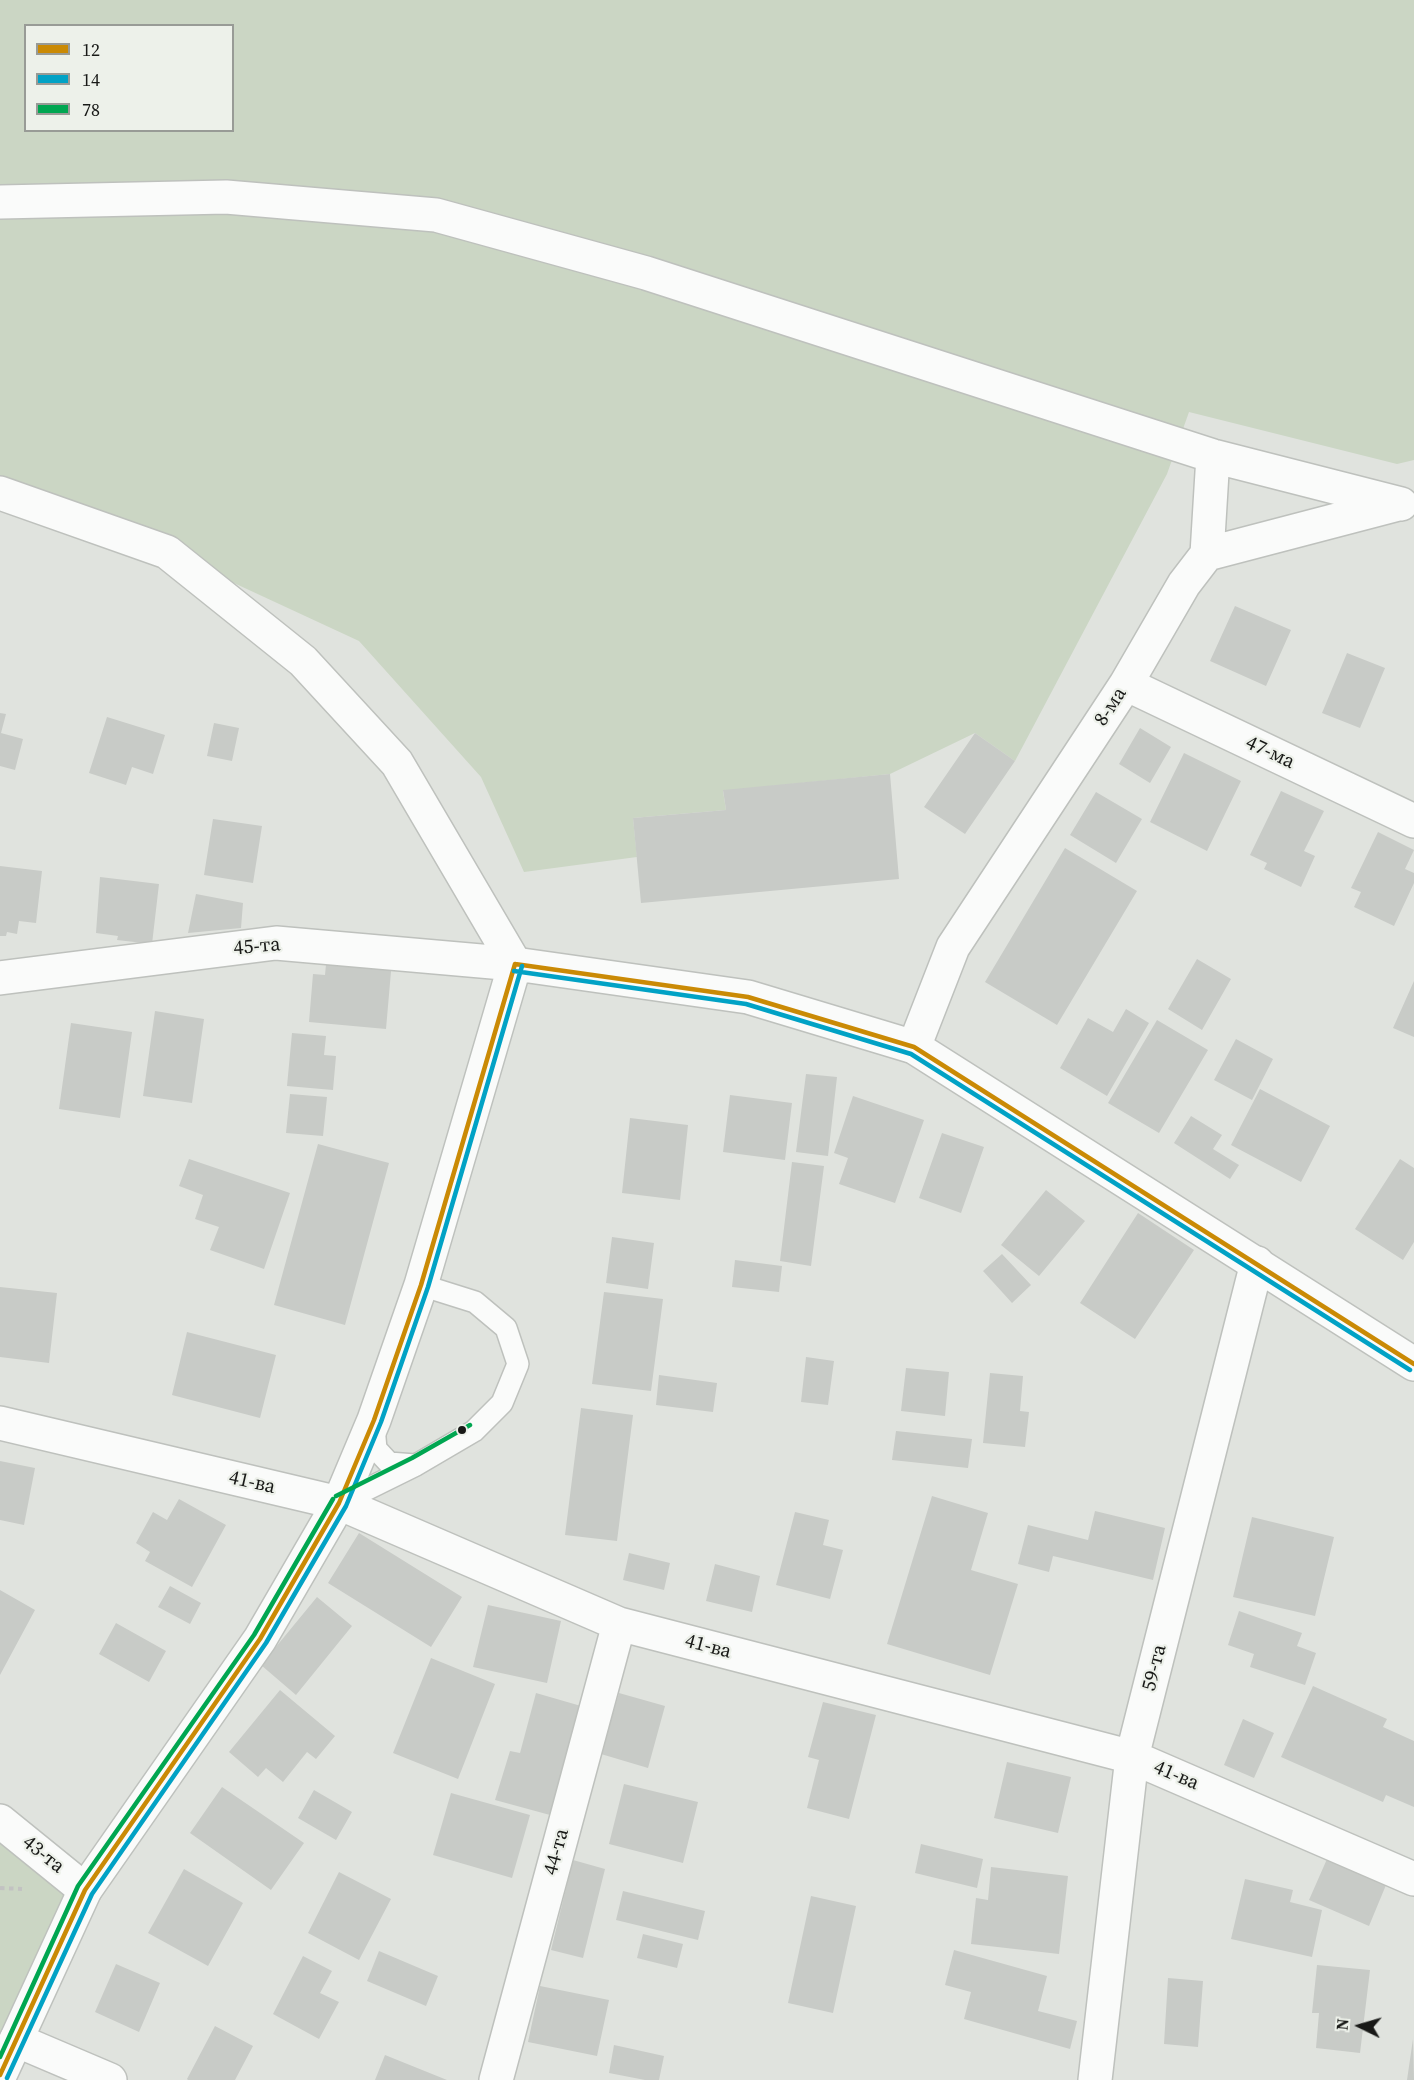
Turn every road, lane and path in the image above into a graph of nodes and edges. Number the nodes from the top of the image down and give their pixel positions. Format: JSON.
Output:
{"nodes":[{"id":1,"x":0,"y":202,"type":"edge"},
{"id":2,"x":1213,"y":456,"type":"junction"},
{"id":3,"x":0,"y":493,"type":"edge"},
{"id":4,"x":1407,"y":502,"type":"edge"},
{"id":5,"x":1207,"y":554,"type":"junction"},
{"id":6,"x":1126,"y":684,"type":"junction"},
{"id":7,"x":1414,"y":821,"type":"edge"},
{"id":8,"x":515,"y":964,"type":"junction"},
{"id":9,"x":0,"y":978,"type":"edge"},
{"id":10,"x":914,"y":1047,"type":"junction"},
{"id":11,"x":1257,"y":1263,"type":"junction"},
{"id":12,"x":421,"y":1285,"type":"junction"},
{"id":13,"x":1414,"y":1364,"type":"edge"},
{"id":14,"x":374,"y":1420,"type":"junction"},
{"id":15,"x":0,"y":1423,"type":"edge"},
{"id":16,"x":416,"y":1465,"type":"junction"},
{"id":17,"x":339,"y":1503,"type":"junction"},
{"id":18,"x":619,"y":1624,"type":"junction"},
{"id":19,"x":1132,"y":1757,"type":"junction"},
{"id":20,"x":0,"y":1821,"type":"edge"},
{"id":21,"x":1414,"y":1879,"type":"edge"},
{"id":22,"x":85,"y":1890,"type":"junction"},
{"id":23,"x":16,"y":2040,"type":"junction"},
{"id":24,"x":0,"y":2075,"type":"edge"},
{"id":25,"x":110,"y":2080,"type":"edge"},
{"id":26,"x":496,"y":2080,"type":"edge"},
{"id":27,"x":1095,"y":2080,"type":"edge"}],
"edges":[{"from":1,"to":2,"type":"street"},
{"from":2,"to":4,"type":"street"},
{"from":2,"to":5,"type":"street"},
{"from":3,"to":8,"type":"street"},
{"from":4,"to":5,"type":"street"},
{"from":5,"to":6,"type":"street","name":"8-ма"},
{"from":6,"to":7,"type":"street","name":"47-ма"},
{"from":6,"to":10,"type":"street","name":"8-ма"},
{"from":8,"to":9,"type":"street","name":"45-та"},
{"from":8,"to":10,"type":"street","name":"45-та"},
{"from":8,"to":12,"type":"street"},
{"from":10,"to":11,"type":"street","name":"45-та"},
{"from":11,"to":13,"type":"street","name":"45-та"},
{"from":11,"to":19,"type":"street","name":"59-та"},
{"from":12,"to":14,"type":"street"},
{"from":12,"to":16,"type":"lane"},
{"from":14,"to":16,"type":"lane"},
{"from":14,"to":17,"type":"street"},
{"from":15,"to":17,"type":"street","name":"41-ва"},
{"from":16,"to":17,"type":"lane"},
{"from":17,"to":18,"type":"street","name":"41-ва"},
{"from":17,"to":22,"type":"street"},
{"from":18,"to":19,"type":"street","name":"41-ва"},
{"from":18,"to":26,"type":"street","name":"44-та"},
{"from":19,"to":21,"type":"street","name":"41-ва"},
{"from":19,"to":27,"type":"street","name":"59-та"},
{"from":20,"to":22,"type":"street","name":"43-та"},
{"from":22,"to":23,"type":"street"},
{"from":23,"to":24,"type":"street"},
{"from":23,"to":25,"type":"street"}]}
